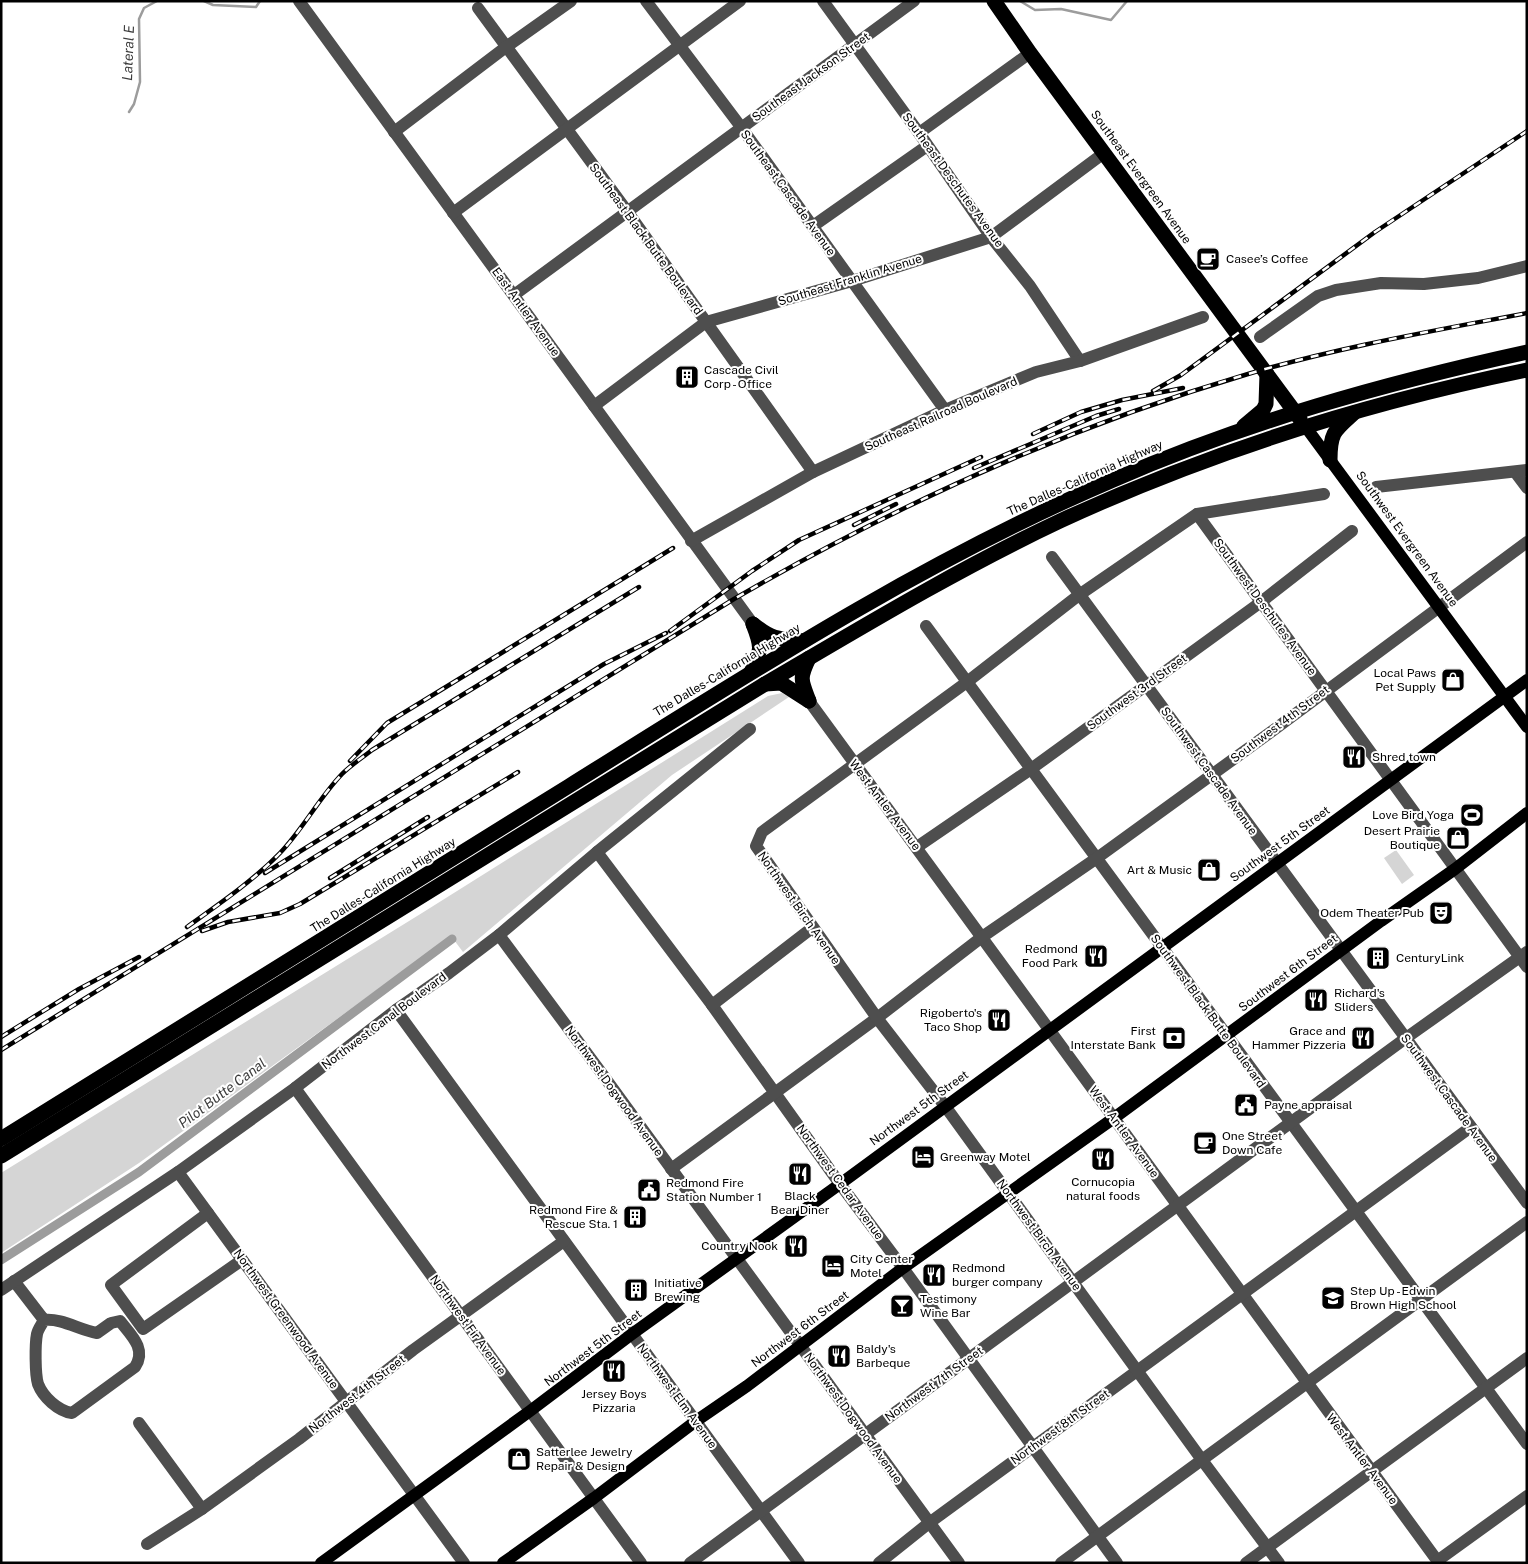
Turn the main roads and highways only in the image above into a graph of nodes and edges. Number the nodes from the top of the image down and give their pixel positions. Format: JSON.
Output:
{"nodes":[{"id":1,"x":994,"y":1,"type":"edge"},
{"id":2,"x":1527,"y":352,"type":"edge"},
{"id":3,"x":1527,"y":370,"type":"edge"},
{"id":4,"x":1266,"y":372,"type":"junction"},
{"id":5,"x":1357,"y":411,"type":"junction"},
{"id":6,"x":1295,"y":412,"type":"junction"},
{"id":7,"x":1305,"y":426,"type":"junction"},
{"id":8,"x":1240,"y":430,"type":"junction"},
{"id":9,"x":1330,"y":460,"type":"junction"},
{"id":10,"x":803,"y":641,"type":"junction"},
{"id":11,"x":808,"y":658,"type":"junction"},
{"id":12,"x":750,"y":672,"type":"junction"},
{"id":13,"x":1527,"y":680,"type":"edge"},
{"id":14,"x":765,"y":684,"type":"junction"},
{"id":15,"x":1504,"y":696,"type":"junction"},
{"id":16,"x":1527,"y":727,"type":"edge"},
{"id":17,"x":1527,"y":813,"type":"edge"},
{"id":18,"x":1050,"y":1030,"type":"joint"},
{"id":19,"x":1114,"y":1118,"type":"joint"},
{"id":20,"x":1,"y":1139,"type":"edge"},
{"id":21,"x":1,"y":1156,"type":"edge"},
{"id":22,"x":321,"y":1563,"type":"edge"},
{"id":23,"x":503,"y":1563,"type":"edge"}],
"edges":[{"from":1,"to":4,"type":"highway","name":"Southeast Evergreen Avenue"},
{"from":2,"to":6,"type":"highway","name":"The Dalles-California Highway"},
{"from":3,"to":5,"type":"highway"},
{"from":4,"to":6,"type":"highway","name":"Southwest Evergreen Avenue"},
{"from":4,"to":8,"type":"highway"},
{"from":5,"to":7,"type":"highway"},
{"from":5,"to":9,"type":"highway"},
{"from":6,"to":7,"type":"highway","name":"Southwest Evergreen Avenue"},
{"from":6,"to":8,"type":"highway","name":"The Dalles-California Highway"},
{"from":7,"to":9,"type":"main road","name":"Southwest Evergreen Avenue"},
{"from":7,"to":11,"type":"highway"},
{"from":8,"to":10,"type":"highway","name":"The Dalles-California Highway"},
{"from":9,"to":15,"type":"main road","name":"Southwest Evergreen Avenue"},
{"from":10,"to":12,"type":"highway","name":"The Dalles-California Highway"},
{"from":10,"to":12,"type":"highway"},
{"from":11,"to":14,"type":"highway"},
{"from":11,"to":14,"type":"highway"},
{"from":12,"to":20,"type":"highway","name":"The Dalles-California Highway"},
{"from":13,"to":15,"type":"main road","name":"Southwest 5th Street"},
{"from":14,"to":21,"type":"highway"},
{"from":15,"to":16,"type":"main road","name":"Southwest Evergreen Avenue"},
{"from":15,"to":18,"type":"main road","name":"Southwest 5th Street"},
{"from":17,"to":19,"type":"main road","name":"Southwest 6th Street"},
{"from":18,"to":22,"type":"main road","name":"Northwest 5th Street"},
{"from":19,"to":23,"type":"main road","name":"Northwest 6th Street"}]}
